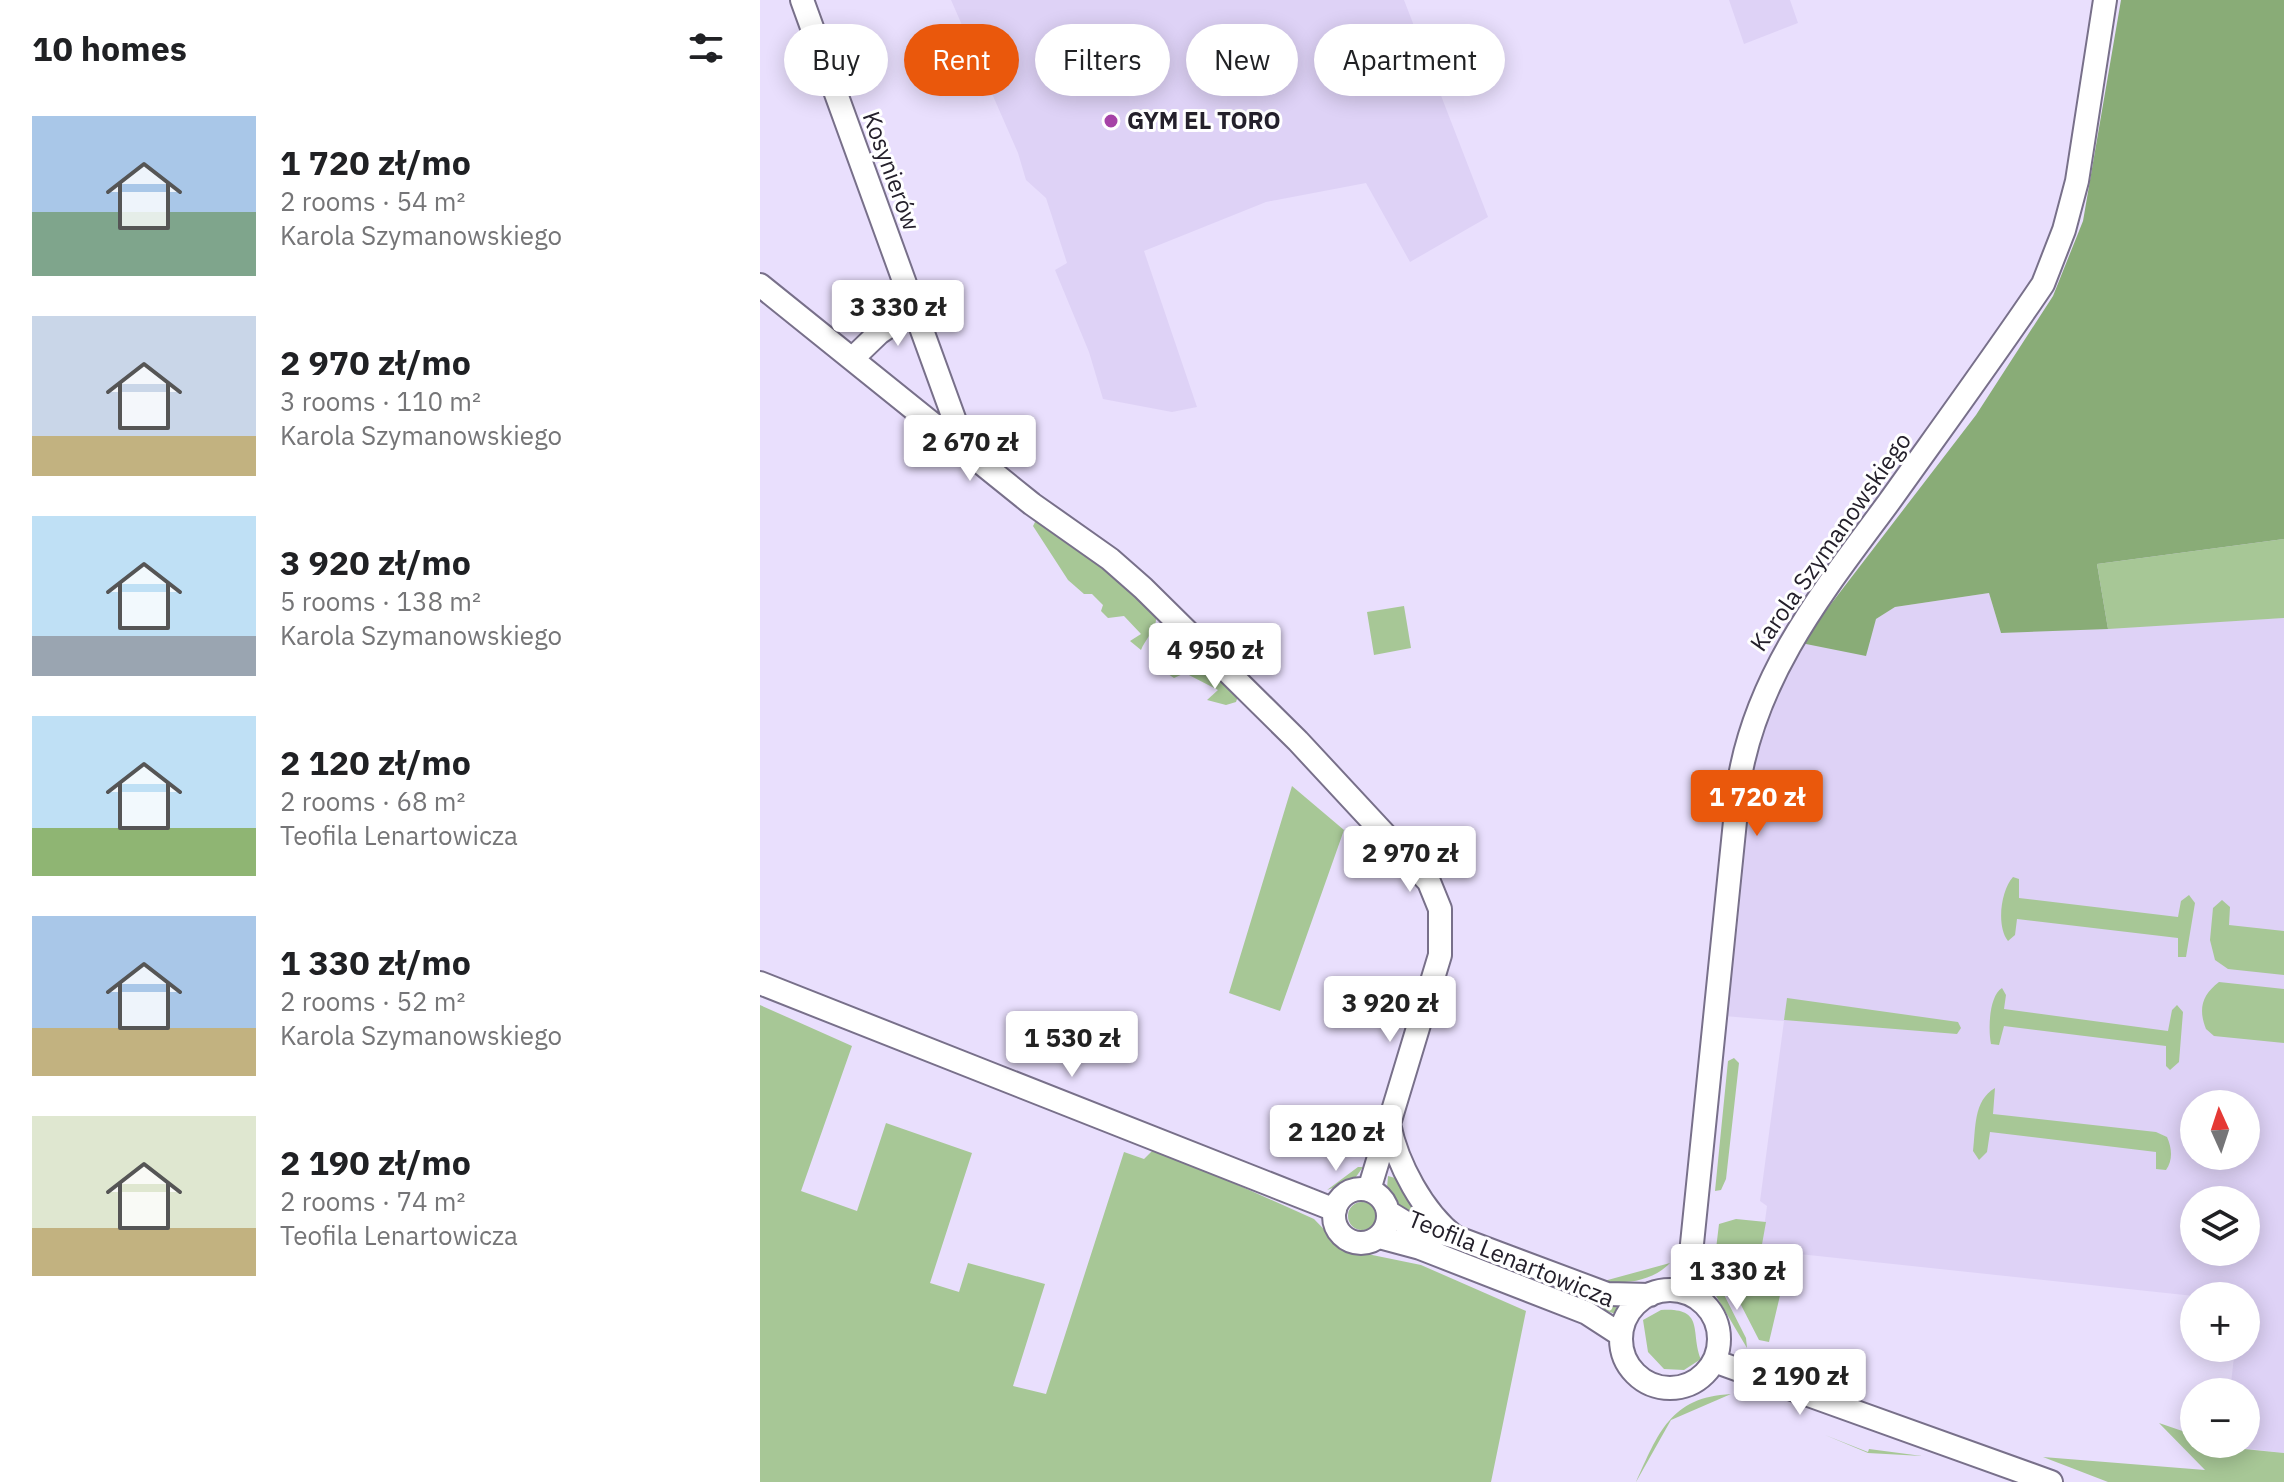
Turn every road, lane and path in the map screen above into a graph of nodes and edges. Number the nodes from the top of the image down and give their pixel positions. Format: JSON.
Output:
{"nodes":[{"id":1,"x":802,"y":0,"type":"edge"},
{"id":2,"x":2105,"y":0,"type":"edge"},
{"id":3,"x":760,"y":285,"type":"edge"},
{"id":4,"x":913,"y":310,"type":"junction"},
{"id":5,"x":853,"y":358,"type":"junction"},
{"id":6,"x":965,"y":450,"type":"junction"},
{"id":7,"x":760,"y":983,"type":"edge"},
{"id":8,"x":1389,"y":1124,"type":"junction"},
{"id":9,"x":1369,"y":1190,"type":"junction"},
{"id":10,"x":1335,"y":1210,"type":"junction"},
{"id":11,"x":1388,"y":1212,"type":"junction"},
{"id":12,"x":1379,"y":1237,"type":"junction"},
{"id":13,"x":1455,"y":1238,"type":"junction"},
{"id":14,"x":1687,"y":1293,"type":"junction"},
{"id":15,"x":1650,"y":1295,"type":"junction"},
{"id":16,"x":1621,"y":1335,"type":"junction"},
{"id":17,"x":1714,"y":1361,"type":"junction"},
{"id":18,"x":2051,"y":1482,"type":"edge"}],
"edges":[{"from":1,"to":4,"type":"street","name":"Kosynierów"},
{"from":2,"to":14,"type":"street","name":"Karola Szymanowskiego"},
{"from":3,"to":5,"type":"street"},
{"from":4,"to":5,"type":"street"},
{"from":4,"to":6,"type":"street","name":"Kosynierów"},
{"from":5,"to":6,"type":"street"},
{"from":6,"to":8,"type":"street"},
{"from":7,"to":10,"type":"street"},
{"from":8,"to":9,"type":"street"},
{"from":8,"to":13,"type":"street"},
{"from":9,"to":10,"type":"street"},
{"from":9,"to":11,"type":"street"},
{"from":10,"to":12,"type":"street"},
{"from":11,"to":12,"type":"street"},
{"from":11,"to":13,"type":"street","name":"Teofila Lenartowicza"},
{"from":12,"to":16,"type":"street","name":"Teofila Lenartowicza"},
{"from":13,"to":15,"type":"street","name":"Teofila Lenartowicza"},
{"from":14,"to":15,"type":"street"},
{"from":14,"to":17,"type":"street"},
{"from":15,"to":16,"type":"street"},
{"from":16,"to":17,"type":"street"},
{"from":17,"to":18,"type":"street"}]}
